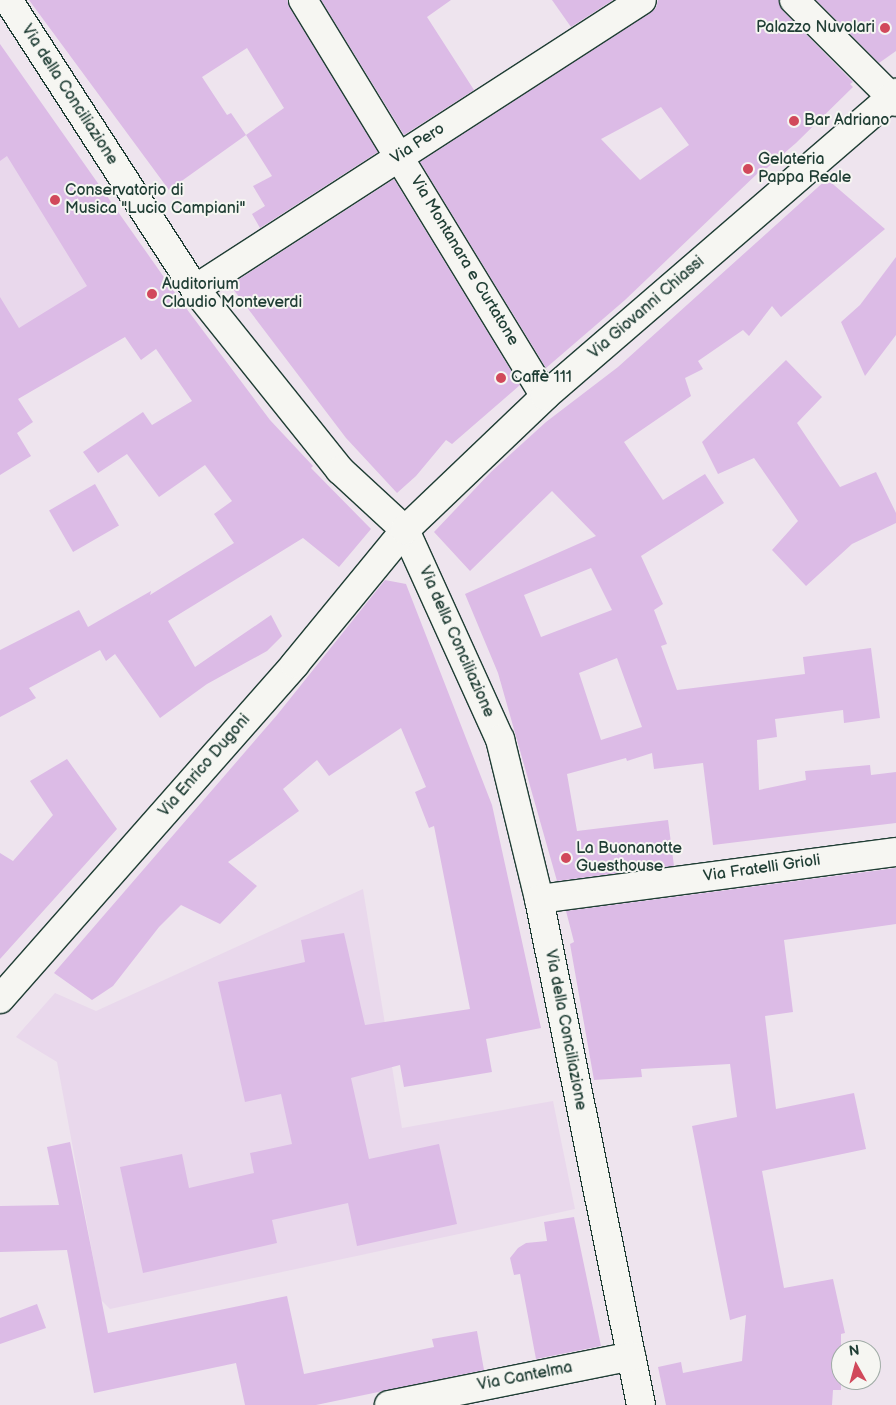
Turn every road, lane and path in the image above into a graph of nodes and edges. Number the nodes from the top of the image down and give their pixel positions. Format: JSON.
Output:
{"nodes":[{"id":1,"x":8,"y":0,"type":"edge"},
{"id":2,"x":303,"y":0,"type":"edge"},
{"id":3,"x":642,"y":0,"type":"edge"},
{"id":4,"x":794,"y":0,"type":"edge"},
{"id":5,"x":894,"y":98,"type":"edge"},
{"id":6,"x":400,"y":156,"type":"junction"},
{"id":7,"x":195,"y":289,"type":"junction"},
{"id":8,"x":545,"y":396,"type":"junction"},
{"id":9,"x":405,"y":530,"type":"junction"},
{"id":10,"x":896,"y":852,"type":"edge"},
{"id":11,"x":538,"y":899,"type":"junction"},
{"id":12,"x":0,"y":999,"type":"edge"},
{"id":13,"x":631,"y":1356,"type":"junction"},
{"id":14,"x":389,"y":1405,"type":"edge"},
{"id":15,"x":641,"y":1405,"type":"edge"}],
"edges":[{"from":1,"to":7,"type":"street","name":"Via della Conciliazione"},
{"from":2,"to":6,"type":"street","name":"Via Montanara e Curtatone"},
{"from":3,"to":6,"type":"street","name":"Via Pero"},
{"from":4,"to":5,"type":"street"},
{"from":5,"to":8,"type":"street","name":"Via Giovanni Chiassi"},
{"from":6,"to":7,"type":"street","name":"Via Pero"},
{"from":6,"to":8,"type":"street","name":"Via Montanara e Curtatone"},
{"from":7,"to":9,"type":"street","name":"Via della Conciliazione"},
{"from":8,"to":9,"type":"street","name":"Via Giovanni Chiassi"},
{"from":9,"to":11,"type":"street","name":"Via della Conciliazione"},
{"from":9,"to":12,"type":"street","name":"Via Enrico Dugoni"},
{"from":10,"to":11,"type":"street","name":"Via Fratelli Grioli"},
{"from":11,"to":13,"type":"street","name":"Via della Conciliazione"},
{"from":13,"to":14,"type":"street","name":"Via Cantelma"},
{"from":13,"to":15,"type":"street","name":"Via della Conciliazione"}]}
